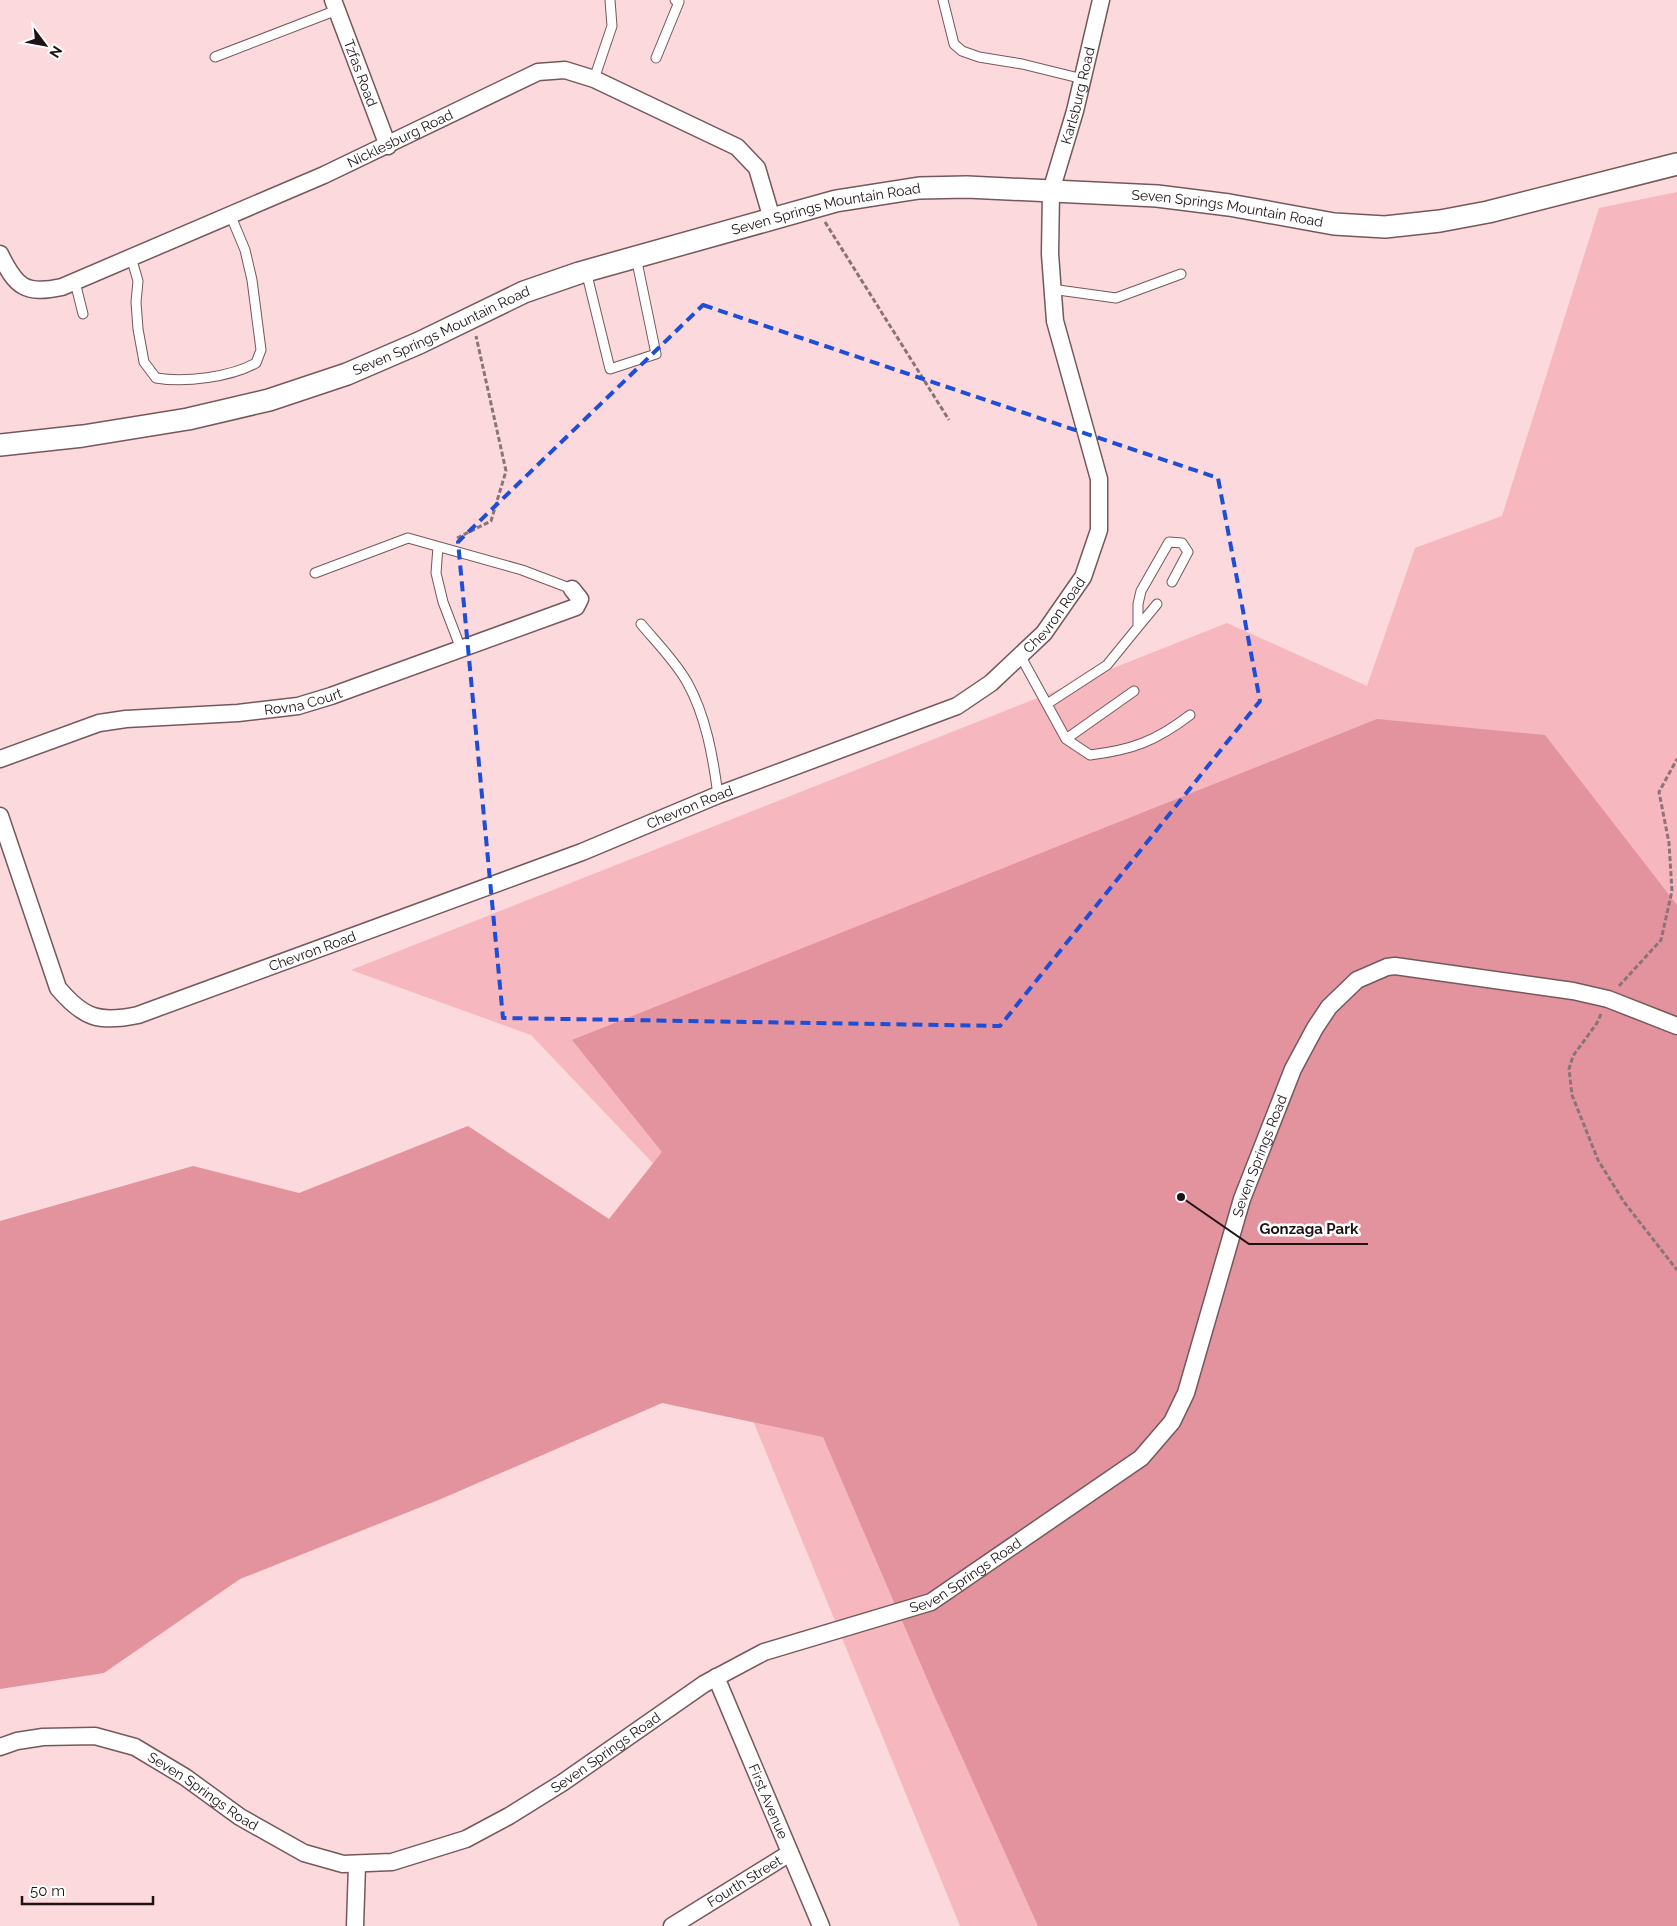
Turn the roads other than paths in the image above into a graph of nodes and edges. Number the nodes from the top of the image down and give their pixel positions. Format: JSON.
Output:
{"nodes":[{"id":1,"x":610,"y":0,"type":"edge"},
{"id":2,"x":675,"y":0,"type":"edge"},
{"id":3,"x":943,"y":0,"type":"edge"},
{"id":4,"x":1102,"y":0,"type":"edge"},
{"id":5,"x":335,"y":5,"type":"edge"},
{"id":6,"x":215,"y":57,"type":"dead end"},
{"id":7,"x":656,"y":58,"type":"dead end"},
{"id":8,"x":594,"y":79,"type":"junction"},
{"id":9,"x":1083,"y":79,"type":"junction"},
{"id":10,"x":388,"y":146,"type":"junction"},
{"id":11,"x":1677,"y":164,"type":"edge"},
{"id":12,"x":1051,"y":191,"type":"junction"},
{"id":13,"x":230,"y":214,"type":"junction"},
{"id":14,"x":772,"y":219,"type":"junction"},
{"id":15,"x":0,"y":254,"type":"edge"},
{"id":16,"x":131,"y":257,"type":"junction"},
{"id":17,"x":636,"y":257,"type":"junction"},
{"id":18,"x":586,"y":271,"type":"junction"},
{"id":19,"x":1180,"y":274,"type":"dead end"},
{"id":20,"x":75,"y":282,"type":"junction"},
{"id":21,"x":1051,"y":289,"type":"junction"},
{"id":22,"x":83,"y":314,"type":"dead end"},
{"id":23,"x":0,"y":445,"type":"edge"},
{"id":24,"x":438,"y":546,"type":"junction"},
{"id":25,"x":315,"y":573,"type":"dead end"},
{"id":26,"x":1172,"y":582,"type":"dead end"},
{"id":27,"x":572,"y":589,"type":"joint"},
{"id":28,"x":1157,"y":604,"type":"dead end"},
{"id":29,"x":641,"y":624,"type":"dead end"},
{"id":30,"x":1138,"y":627,"type":"junction"},
{"id":31,"x":461,"y":649,"type":"junction"},
{"id":32,"x":1021,"y":657,"type":"junction"},
{"id":33,"x":1134,"y":691,"type":"dead end"},
{"id":34,"x":1046,"y":704,"type":"junction"},
{"id":35,"x":1190,"y":715,"type":"dead end"},
{"id":36,"x":1066,"y":739,"type":"junction"},
{"id":37,"x":0,"y":759,"type":"edge"},
{"id":38,"x":718,"y":795,"type":"junction"},
{"id":39,"x":0,"y":816,"type":"edge"},
{"id":40,"x":1677,"y":1026,"type":"edge"},
{"id":41,"x":716,"y":1677,"type":"junction"},
{"id":42,"x":0,"y":1748,"type":"edge"},
{"id":43,"x":790,"y":1853,"type":"junction"},
{"id":44,"x":357,"y":1865,"type":"junction"},
{"id":45,"x":356,"y":1926,"type":"edge"},
{"id":46,"x":672,"y":1926,"type":"edge"},
{"id":47,"x":821,"y":1926,"type":"edge"}],
"edges":[{"from":1,"to":8,"type":"lane"},
{"from":2,"to":7,"type":"lane"},
{"from":3,"to":9,"type":"lane"},
{"from":4,"to":9,"type":"street","name":"Karlsburg Road"},
{"from":5,"to":6,"type":"lane"},
{"from":5,"to":10,"type":"street","name":"Tzfas Road"},
{"from":8,"to":10,"type":"street","name":"Nicklesburg Road"},
{"from":8,"to":14,"type":"street","name":"Nicklesburg Road"},
{"from":9,"to":12,"type":"street","name":"Karlsburg Road"},
{"from":10,"to":13,"type":"street","name":"Nicklesburg Road"},
{"from":11,"to":12,"type":"street","name":"Seven Springs Mountain Road"},
{"from":12,"to":14,"type":"street","name":"Seven Springs Mountain Road"},
{"from":12,"to":21,"type":"street","name":"Chevron Road"},
{"from":13,"to":16,"type":"street","name":"Nicklesburg Road"},
{"from":13,"to":16,"type":"lane"},
{"from":14,"to":17,"type":"street","name":"Seven Springs Mountain Road"},
{"from":15,"to":20,"type":"street","name":"Nicklesburg Road"},
{"from":16,"to":20,"type":"street","name":"Nicklesburg Road"},
{"from":17,"to":18,"type":"street","name":"Seven Springs Mountain Road"},
{"from":17,"to":18,"type":"lane"},
{"from":18,"to":23,"type":"street","name":"Seven Springs Mountain Road"},
{"from":19,"to":21,"type":"lane"},
{"from":20,"to":22,"type":"lane"},
{"from":21,"to":32,"type":"street","name":"Chevron Road"},
{"from":24,"to":25,"type":"lane"},
{"from":24,"to":27,"type":"lane"},
{"from":24,"to":31,"type":"lane"},
{"from":26,"to":30,"type":"lane"},
{"from":27,"to":31,"type":"street","name":"Rovna Court"},
{"from":28,"to":30,"type":"lane"},
{"from":29,"to":38,"type":"lane"},
{"from":30,"to":34,"type":"lane"},
{"from":31,"to":37,"type":"street","name":"Rovna Court"},
{"from":32,"to":34,"type":"lane"},
{"from":32,"to":38,"type":"street","name":"Chevron Road"},
{"from":33,"to":36,"type":"lane"},
{"from":34,"to":36,"type":"lane"},
{"from":35,"to":36,"type":"lane"},
{"from":38,"to":39,"type":"street","name":"Chevron Road"},
{"from":40,"to":41,"type":"street","name":"Seven Springs Road"},
{"from":41,"to":43,"type":"street","name":"First Avenue"},
{"from":41,"to":44,"type":"street","name":"Seven Springs Road"},
{"from":42,"to":44,"type":"street","name":"Seven Springs Road"},
{"from":43,"to":46,"type":"street","name":"Fourth Street"},
{"from":43,"to":47,"type":"street","name":"First Avenue"},
{"from":44,"to":45,"type":"street"}]}
